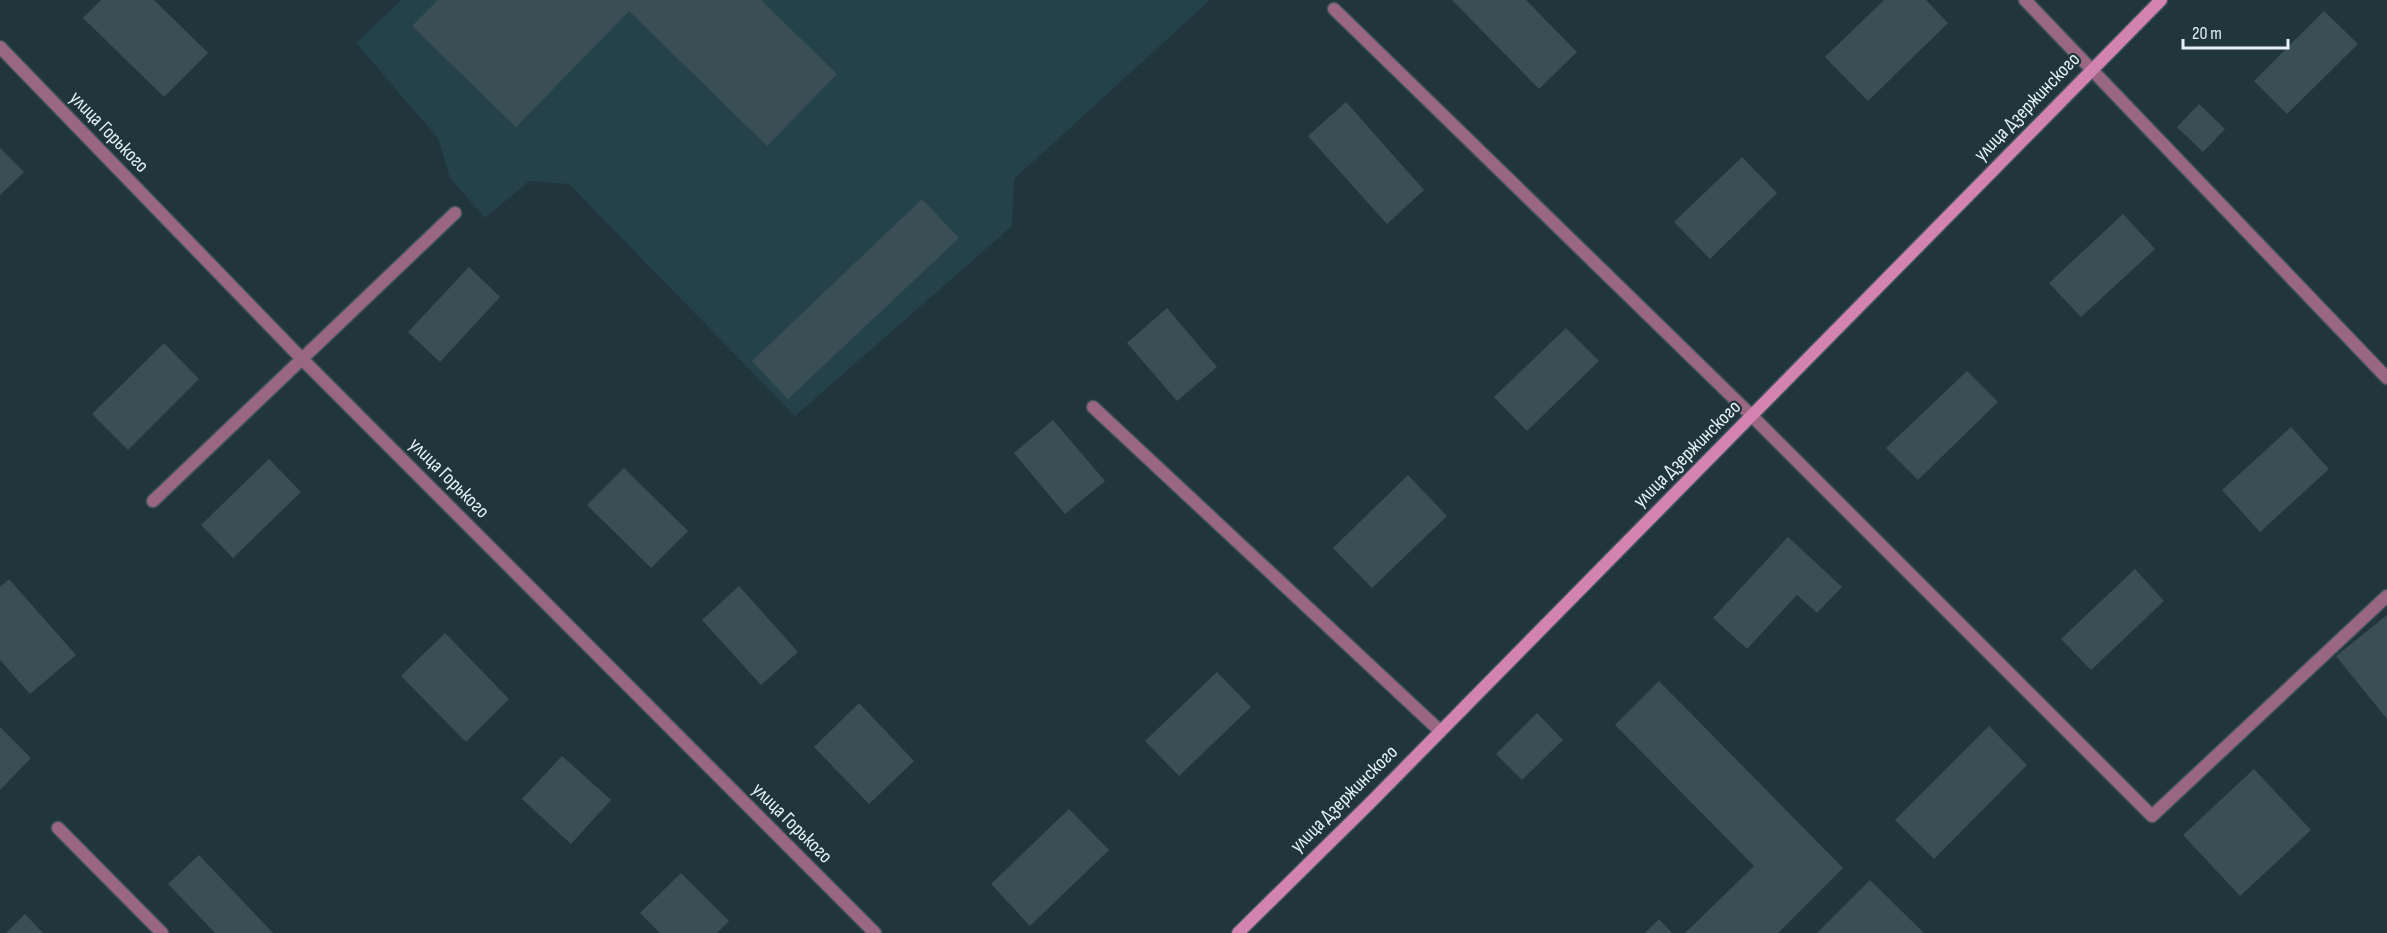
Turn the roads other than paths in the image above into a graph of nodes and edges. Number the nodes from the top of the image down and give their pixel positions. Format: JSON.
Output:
{"nodes":[{"id":1,"x":2025,"y":0,"type":"edge"},
{"id":2,"x":2161,"y":0,"type":"edge"},
{"id":3,"x":1334,"y":9,"type":"dead end"},
{"id":4,"x":0,"y":47,"type":"edge"},
{"id":5,"x":2092,"y":68,"type":"junction"},
{"id":6,"x":455,"y":213,"type":"dead end"},
{"id":7,"x":303,"y":359,"type":"junction"},
{"id":8,"x":2387,"y":378,"type":"edge"},
{"id":9,"x":1093,"y":407,"type":"dead end"},
{"id":10,"x":1752,"y":416,"type":"junction"},
{"id":11,"x":153,"y":501,"type":"dead end"},
{"id":12,"x":2387,"y":596,"type":"edge"},
{"id":13,"x":1439,"y":730,"type":"junction"},
{"id":14,"x":58,"y":828,"type":"dead end"},
{"id":15,"x":162,"y":933,"type":"edge"},
{"id":16,"x":874,"y":933,"type":"edge"},
{"id":17,"x":1238,"y":933,"type":"edge"}],
"edges":[{"from":1,"to":5,"type":"street"},
{"from":2,"to":5,"type":"street","name":"улица Дзержинского"},
{"from":3,"to":10,"type":"street"},
{"from":4,"to":7,"type":"street","name":"улица Горького"},
{"from":5,"to":8,"type":"street"},
{"from":5,"to":10,"type":"street","name":"улица Дзержинского"},
{"from":6,"to":7,"type":"street"},
{"from":7,"to":11,"type":"street"},
{"from":7,"to":16,"type":"street","name":"улица Горького"},
{"from":9,"to":13,"type":"street"},
{"from":10,"to":12,"type":"street"},
{"from":10,"to":13,"type":"street","name":"улица Дзержинского"},
{"from":13,"to":17,"type":"street","name":"улица Дзержинского"},
{"from":14,"to":15,"type":"street"}]}
